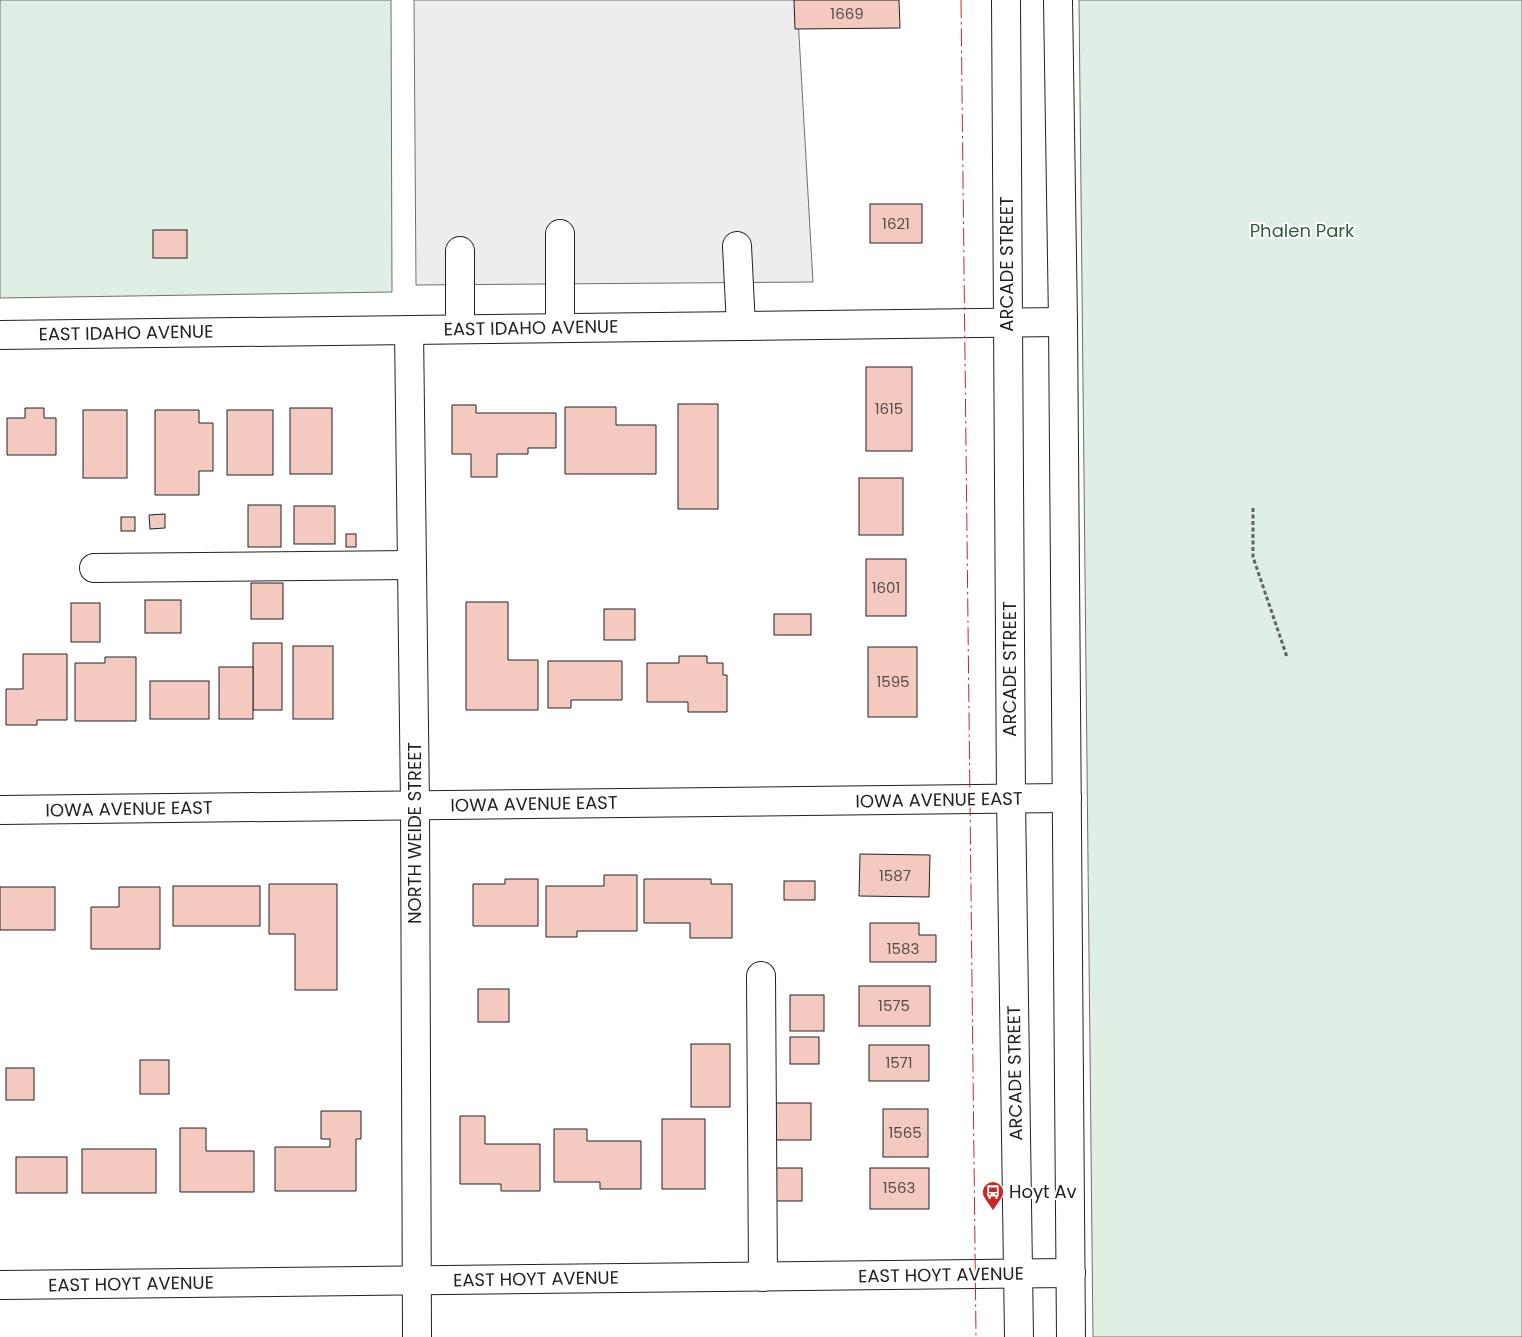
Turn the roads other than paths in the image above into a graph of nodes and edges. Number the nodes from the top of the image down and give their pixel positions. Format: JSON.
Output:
{"nodes":[{"id":1,"x":1006,"y":0,"type":"edge"},
{"id":2,"x":1058,"y":0,"type":"edge"},
{"id":3,"x":560,"y":234,"type":"dead end"},
{"id":4,"x":737,"y":246,"type":"dead end"},
{"id":5,"x":460,"y":251,"type":"dead end"},
{"id":6,"x":1008,"y":322,"type":"junction"},
{"id":7,"x":1063,"y":322,"type":"junction"},
{"id":8,"x":741,"y":326,"type":"junction"},
{"id":9,"x":560,"y":328,"type":"junction"},
{"id":10,"x":460,"y":329,"type":"junction"},
{"id":11,"x":409,"y":330,"type":"junction"},
{"id":12,"x":0,"y":335,"type":"edge"},
{"id":13,"x":412,"y":564,"type":"junction"},
{"id":14,"x":94,"y":568,"type":"dead end"},
{"id":15,"x":1067,"y":798,"type":"junction"},
{"id":16,"x":1011,"y":799,"type":"junction"},
{"id":17,"x":415,"y":806,"type":"junction"},
{"id":18,"x":0,"y":810,"type":"edge"},
{"id":19,"x":761,"y":976,"type":"dead end"},
{"id":20,"x":1071,"y":1273,"type":"junction"},
{"id":21,"x":1019,"y":1274,"type":"junction"},
{"id":22,"x":763,"y":1277,"type":"junction"},
{"id":23,"x":418,"y":1280,"type":"junction"},
{"id":24,"x":0,"y":1285,"type":"edge"},
{"id":25,"x":417,"y":1337,"type":"edge"},
{"id":26,"x":1019,"y":1337,"type":"edge"},
{"id":27,"x":1071,"y":1337,"type":"edge"}],
"edges":[{"from":1,"to":6,"type":"street","name":"ARCADE STREET"},
{"from":2,"to":7,"type":"street"},
{"from":3,"to":9,"type":"street"},
{"from":4,"to":8,"type":"street"},
{"from":5,"to":10,"type":"street"},
{"from":6,"to":7,"type":"street","name":"EAST IDAHO AVENUE"},
{"from":6,"to":8,"type":"street","name":"EAST IDAHO AVENUE"},
{"from":6,"to":16,"type":"street","name":"ARCADE STREET"},
{"from":7,"to":15,"type":"street"},
{"from":8,"to":9,"type":"street","name":"EAST IDAHO AVENUE"},
{"from":9,"to":10,"type":"street","name":"EAST IDAHO AVENUE"},
{"from":10,"to":11,"type":"street","name":"EAST IDAHO AVENUE"},
{"from":11,"to":12,"type":"street","name":"EAST IDAHO AVENUE"},
{"from":11,"to":13,"type":"street","name":"NORTH WEIDE STREET"},
{"from":13,"to":14,"type":"street"},
{"from":13,"to":17,"type":"street","name":"NORTH WEIDE STREET"},
{"from":15,"to":16,"type":"street","name":"IOWA AVENUE EAST"},
{"from":15,"to":20,"type":"street"},
{"from":16,"to":17,"type":"street","name":"IOWA AVENUE EAST"},
{"from":16,"to":21,"type":"street","name":"ARCADE STREET"},
{"from":17,"to":18,"type":"street","name":"IOWA AVENUE EAST"},
{"from":17,"to":23,"type":"street","name":"NORTH WEIDE STREET"},
{"from":19,"to":22,"type":"street"},
{"from":20,"to":21,"type":"street","name":"EAST HOYT AVENUE"},
{"from":20,"to":27,"type":"street"},
{"from":21,"to":22,"type":"street","name":"EAST HOYT AVENUE"},
{"from":21,"to":26,"type":"street","name":"ARCADE STREET"},
{"from":22,"to":23,"type":"street","name":"EAST HOYT AVENUE"},
{"from":23,"to":24,"type":"street","name":"EAST HOYT AVENUE"},
{"from":23,"to":25,"type":"street","name":"NORTH WEIDE STREET"}]}
